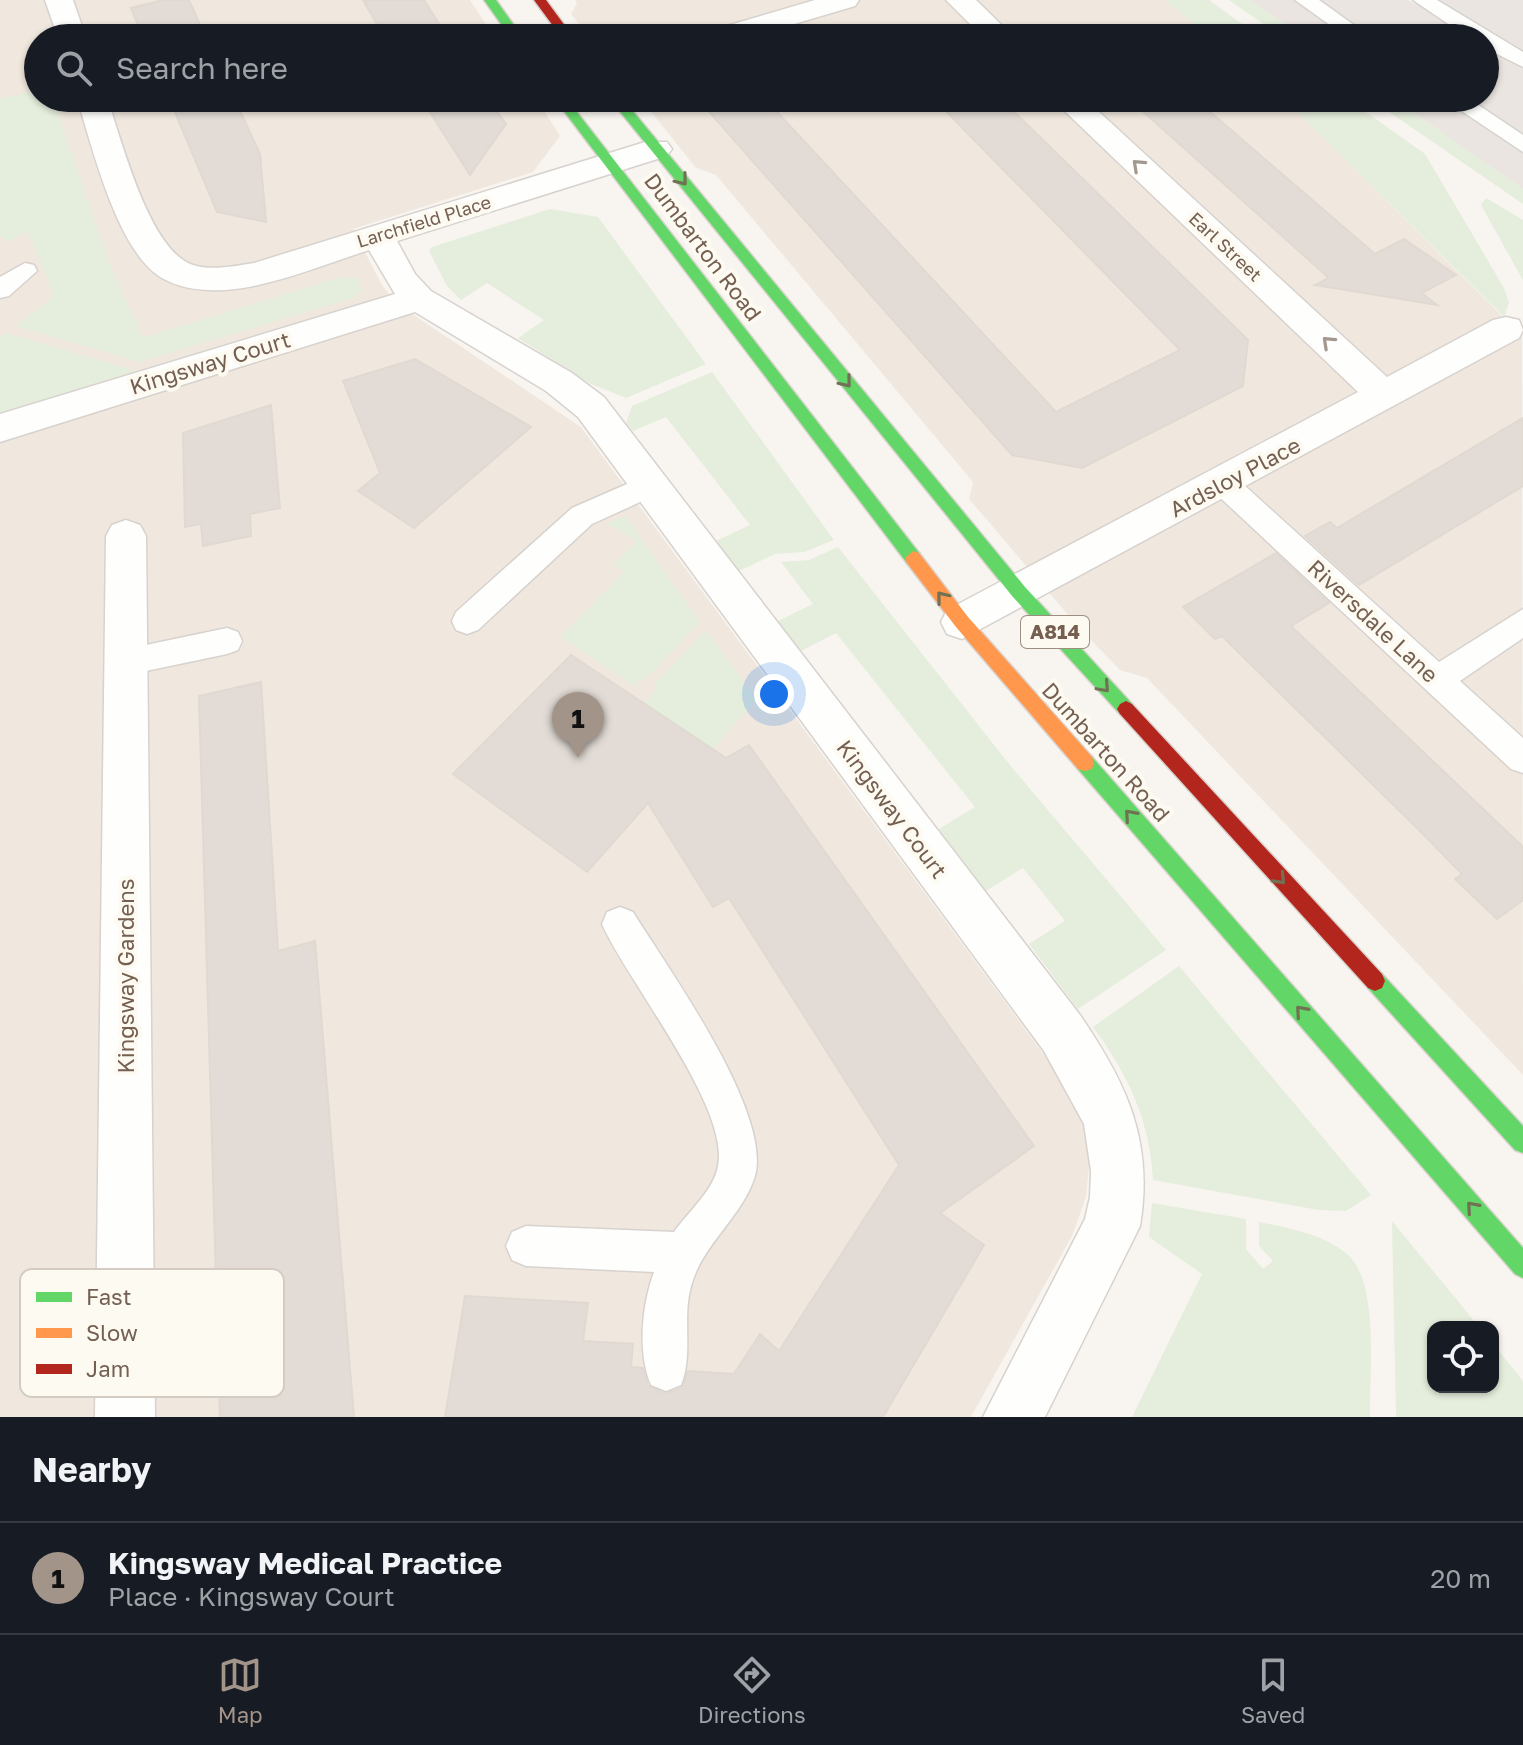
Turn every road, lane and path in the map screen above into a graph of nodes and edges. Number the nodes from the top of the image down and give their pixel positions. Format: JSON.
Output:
{"nodes":[{"id":1,"x":59,"y":0,"type":"edge"},
{"id":2,"x":490,"y":0,"type":"edge"},
{"id":3,"x":540,"y":0,"type":"edge"},
{"id":4,"x":845,"y":0,"type":"edge"},
{"id":5,"x":960,"y":0,"type":"edge"},
{"id":6,"x":1306,"y":0,"type":"edge"},
{"id":7,"x":1423,"y":0,"type":"edge"},
{"id":8,"x":67,"y":24,"type":"edge"},
{"id":9,"x":507,"y":24,"type":"edge"},
{"id":10,"x":558,"y":24,"type":"edge"},
{"id":11,"x":764,"y":24,"type":"edge"},
{"id":12,"x":986,"y":24,"type":"edge"},
{"id":13,"x":1341,"y":24,"type":"edge"},
{"id":14,"x":1462,"y":24,"type":"edge"},
{"id":15,"x":1499,"y":47,"type":"edge"},
{"id":16,"x":1523,"y":61,"type":"edge"},
{"id":17,"x":97,"y":112,"type":"edge"},
{"id":18,"x":570,"y":112,"type":"edge"},
{"id":19,"x":626,"y":112,"type":"edge"},
{"id":20,"x":1081,"y":112,"type":"edge"},
{"id":21,"x":1474,"y":112,"type":"edge"},
{"id":22,"x":1523,"y":145,"type":"edge"},
{"id":23,"x":656,"y":149,"type":"junction"},
{"id":24,"x":609,"y":164,"type":"junction"},
{"id":25,"x":378,"y":237,"type":"junction"},
{"id":26,"x":25,"y":271,"type":"dead end"},
{"id":27,"x":0,"y":290,"type":"edge"},
{"id":28,"x":419,"y":299,"type":"junction"},
{"id":29,"x":1506,"y":329,"type":"dead end"},
{"id":30,"x":1385,"y":396,"type":"junction"},
{"id":31,"x":0,"y":428,"type":"edge"},
{"id":32,"x":1223,"y":483,"type":"junction"},
{"id":33,"x":650,"y":485,"type":"junction"},
{"id":34,"x":126,"y":536,"type":"dead end"},
{"id":35,"x":1019,"y":592,"type":"junction"},
{"id":36,"x":467,"y":621,"type":"dead end"},
{"id":37,"x":962,"y":622,"type":"junction"},
{"id":38,"x":1523,"y":622,"type":"edge"},
{"id":39,"x":227,"y":641,"type":"dead end"},
{"id":40,"x":127,"y":662,"type":"junction"},
{"id":41,"x":1437,"y":680,"type":"junction"},
{"id":42,"x":1523,"y":759,"type":"edge"},
{"id":43,"x":620,"y":924,"type":"dead end"},
{"id":44,"x":1520,"y":1132,"type":"edge"},
{"id":45,"x":526,"y":1246,"type":"dead end"},
{"id":46,"x":685,"y":1253,"type":"junction"},
{"id":47,"x":1523,"y":1266,"type":"edge"},
{"id":48,"x":125,"y":1269,"type":"edge"},
{"id":49,"x":666,"y":1370,"type":"dead end"},
{"id":50,"x":125,"y":1397,"type":"edge"},
{"id":51,"x":125,"y":1417,"type":"edge"},
{"id":52,"x":1013,"y":1417,"type":"edge"}],
"edges":[{"from":1,"to":8,"type":"street"},
{"from":2,"to":9,"type":"main road"},
{"from":3,"to":10,"type":"main road"},
{"from":4,"to":11,"type":"street"},
{"from":5,"to":12,"type":"street"},
{"from":6,"to":13,"type":"lane"},
{"from":7,"to":14,"type":"lane"},
{"from":15,"to":16,"type":"lane"},
{"from":17,"to":25,"type":"street","name":"Larchfield Place"},
{"from":18,"to":24,"type":"main road","name":"Dumbarton Road"},
{"from":19,"to":23,"type":"main road","name":"Dumbarton Road","number":"A814"},
{"from":30,"to":20,"type":"street","name":"Earl Street","one_way":true},
{"from":21,"to":22,"type":"lane"},
{"from":23,"to":24,"type":"street","name":"Larchfield Place"},
{"from":23,"to":35,"type":"main road","name":"Dumbarton Road","number":"A814","one_way":true},
{"from":24,"to":25,"type":"street","name":"Larchfield Place"},
{"from":37,"to":24,"type":"main road","name":"Dumbarton Road","one_way":true},
{"from":25,"to":28,"type":"street","name":"Kingsway Court"},
{"from":26,"to":27,"type":"lane"},
{"from":28,"to":31,"type":"street","name":"Kingsway Court"},
{"from":28,"to":33,"type":"street","name":"Kingsway Court"},
{"from":29,"to":30,"type":"street","name":"Ardsloy Place"},
{"from":30,"to":32,"type":"street","name":"Ardsloy Place"},
{"from":32,"to":35,"type":"street","name":"Ardsloy Place"},
{"from":32,"to":41,"type":"lane","name":"Riversdale Lane"},
{"from":33,"to":36,"type":"lane"},
{"from":33,"to":52,"type":"street","name":"Kingsway Court"},
{"from":34,"to":40,"type":"street","name":"Kingsway Gardens"},
{"from":35,"to":37,"type":"street","name":"Ardsloy Place"},
{"from":35,"to":44,"type":"main road","name":"Dumbarton Road","number":"A814","one_way":true},
{"from":47,"to":37,"type":"main road","name":"Dumbarton Road","one_way":true},
{"from":38,"to":41,"type":"lane"},
{"from":39,"to":40,"type":"lane"},
{"from":40,"to":48,"type":"street","name":"Kingsway Gardens"},
{"from":41,"to":42,"type":"lane","name":"Riversdale Lane"},
{"from":43,"to":46,"type":"lane"},
{"from":45,"to":46,"type":"lane"},
{"from":46,"to":49,"type":"lane"},
{"from":50,"to":51,"type":"street","name":"Kingsway Gardens"}]}
